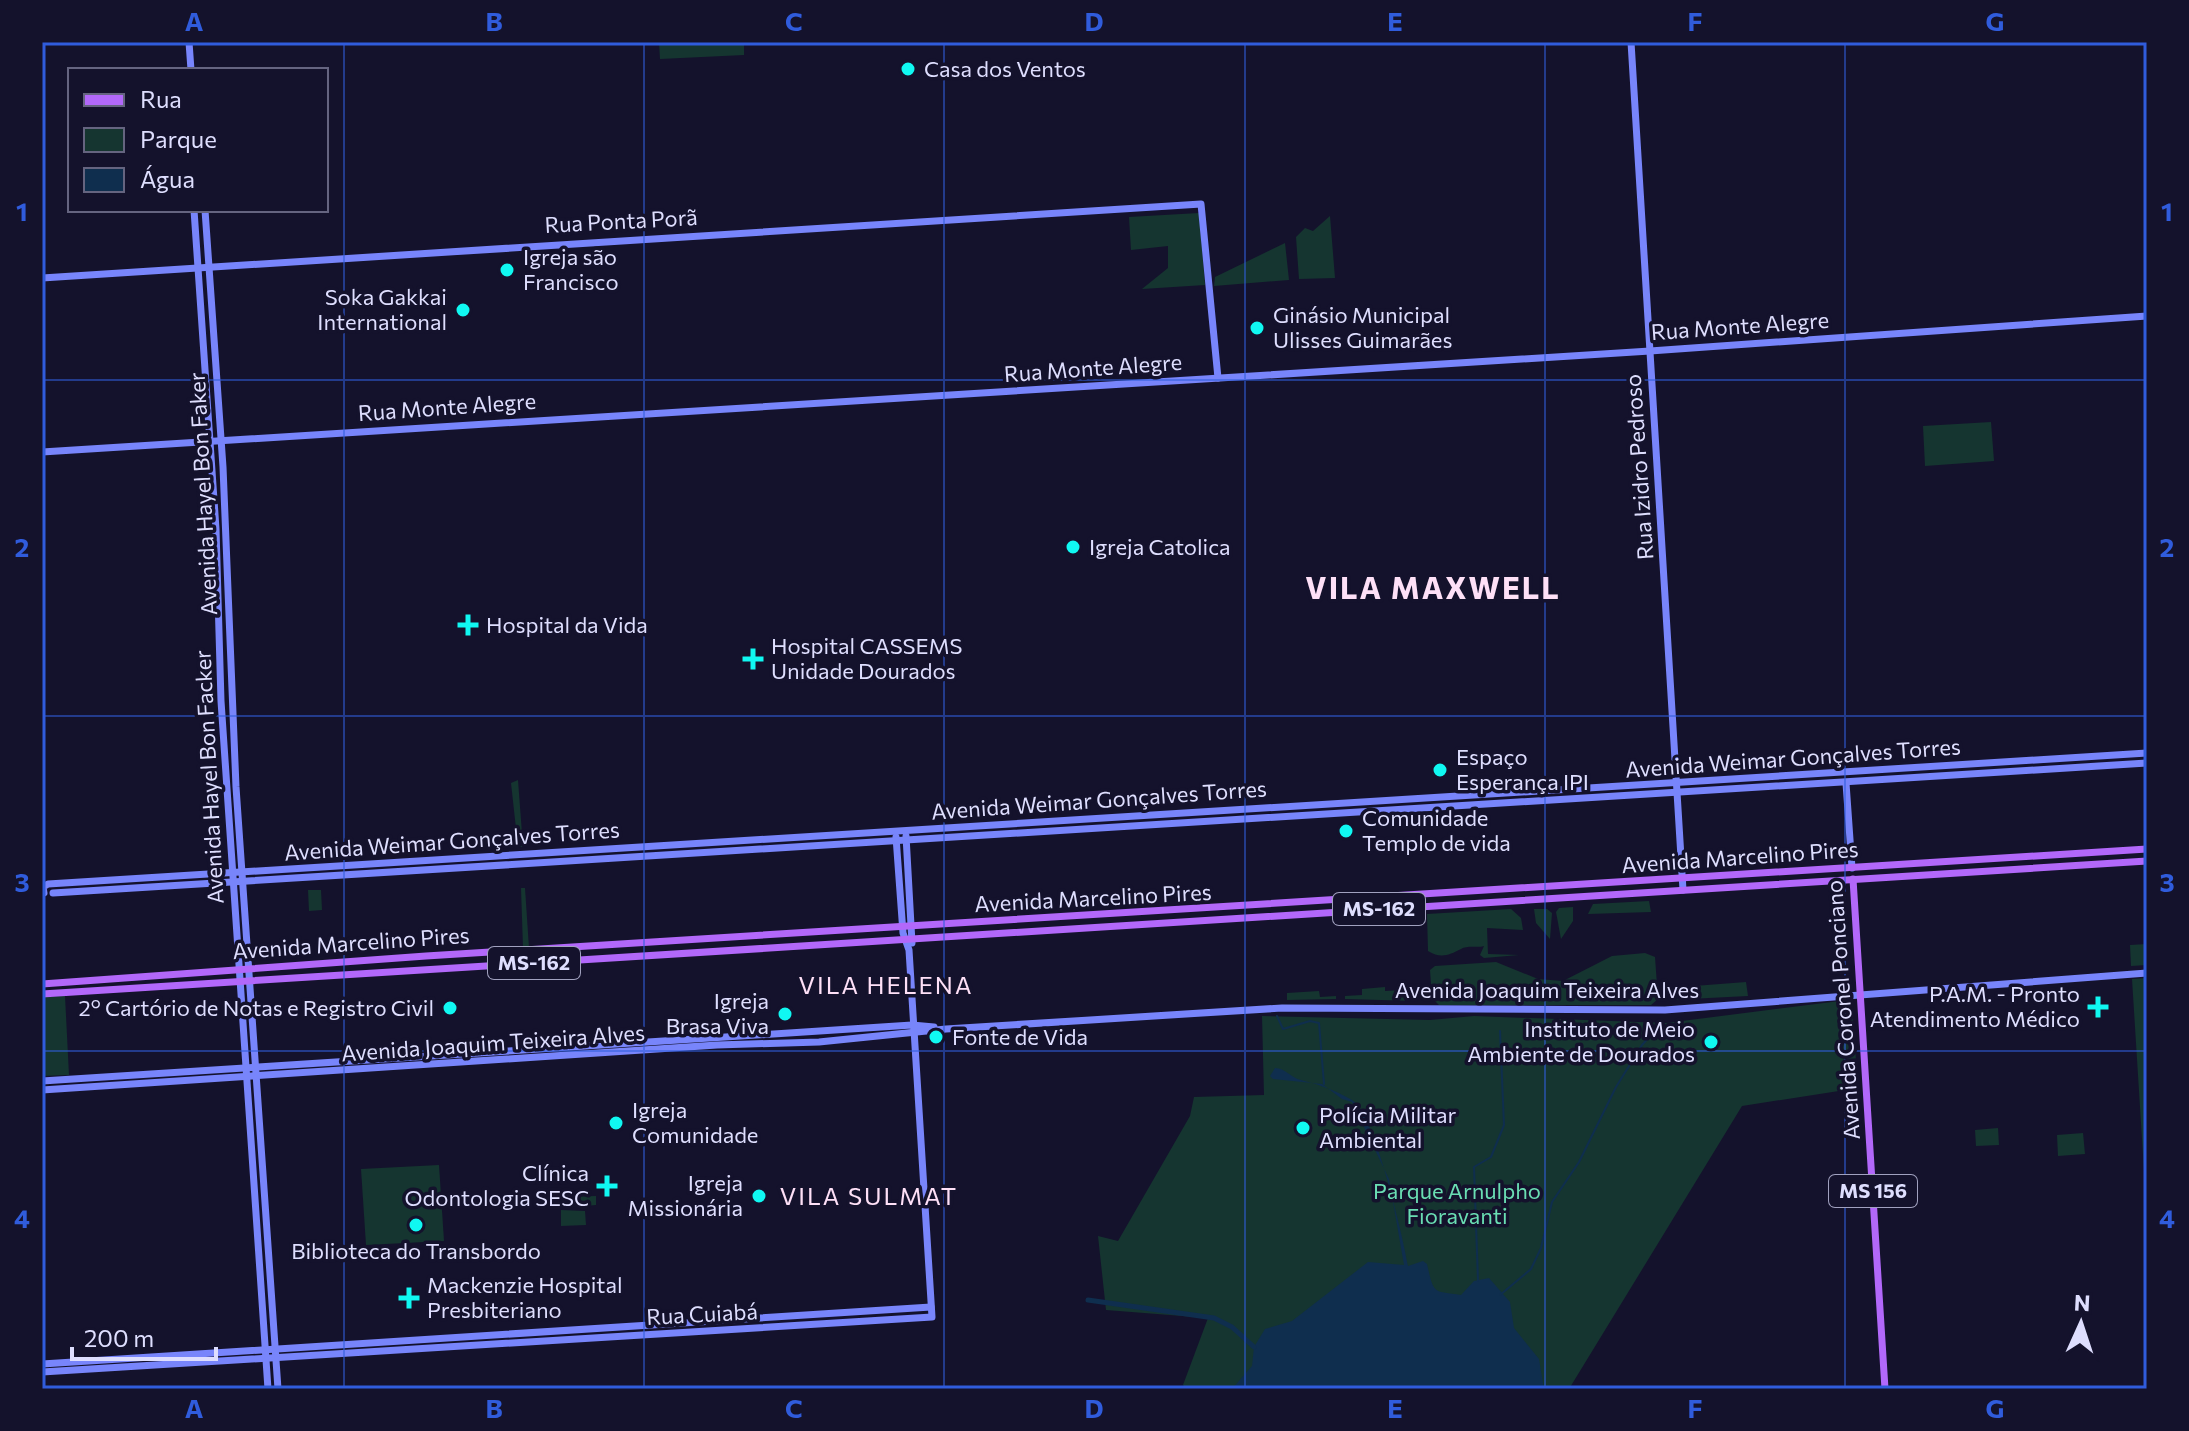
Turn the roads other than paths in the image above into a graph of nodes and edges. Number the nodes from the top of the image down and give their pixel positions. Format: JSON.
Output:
{"nodes":[{"id":1,"x":189,"y":42,"type":"edge"},
{"id":2,"x":1631,"y":42,"type":"edge"},
{"id":3,"x":191,"y":68,"type":"edge"},
{"id":4,"x":194,"y":212,"type":"edge"},
{"id":5,"x":205,"y":212,"type":"edge"},
{"id":6,"x":199,"y":268,"type":"junction"},
{"id":7,"x":209,"y":268,"type":"junction"},
{"id":8,"x":42,"y":278,"type":"edge"},
{"id":9,"x":2147,"y":316,"type":"edge"},
{"id":10,"x":1650,"y":351,"type":"junction"},
{"id":11,"x":1218,"y":378,"type":"junction"},
{"id":12,"x":221,"y":439,"type":"junction"},
{"id":13,"x":210,"y":440,"type":"junction"},
{"id":14,"x":42,"y":452,"type":"edge"},
{"id":15,"x":2147,"y":753,"type":"edge"},
{"id":16,"x":2147,"y":763,"type":"edge"},
{"id":17,"x":1846,"y":773,"type":"junction"},
{"id":18,"x":1677,"y":784,"type":"junction"},
{"id":19,"x":1846,"y":784,"type":"junction"},
{"id":20,"x":1678,"y":794,"type":"junction"},
{"id":21,"x":906,"y":830,"type":"junction"},
{"id":22,"x":896,"y":836,"type":"junction"},
{"id":23,"x":906,"y":840,"type":"junction"},
{"id":24,"x":2147,"y":849,"type":"edge"},
{"id":25,"x":2147,"y":861,"type":"edge"},
{"id":26,"x":1852,"y":868,"type":"junction"},
{"id":27,"x":244,"y":877,"type":"junction"},
{"id":28,"x":233,"y":878,"type":"junction"},
{"id":29,"x":1683,"y":878,"type":"junction"},
{"id":30,"x":1853,"y":880,"type":"junction"},
{"id":31,"x":899,"y":883,"type":"junction"},
{"id":32,"x":910,"y":883,"type":"junction"},
{"id":33,"x":46,"y":890,"type":"edge"},
{"id":34,"x":1508,"y":890,"type":"junction"},
{"id":35,"x":1683,"y":890,"type":"junction"},
{"id":36,"x":1509,"y":902,"type":"junction"},
{"id":37,"x":1166,"y":911,"type":"junction"},
{"id":38,"x":1084,"y":916,"type":"junction"},
{"id":39,"x":1167,"y":923,"type":"junction"},
{"id":40,"x":913,"y":926,"type":"junction"},
{"id":41,"x":903,"y":927,"type":"junction"},
{"id":42,"x":1084,"y":929,"type":"junction"},
{"id":43,"x":904,"y":940,"type":"junction"},
{"id":44,"x":914,"y":940,"type":"junction"},
{"id":45,"x":909,"y":950,"type":"junction"},
{"id":46,"x":249,"y":968,"type":"junction"},
{"id":47,"x":239,"y":969,"type":"junction"},
{"id":48,"x":2147,"y":973,"type":"edge"},
{"id":49,"x":251,"y":980,"type":"junction"},
{"id":50,"x":239,"y":981,"type":"junction"},
{"id":51,"x":42,"y":984,"type":"edge"},
{"id":52,"x":1860,"y":993,"type":"junction"},
{"id":53,"x":42,"y":994,"type":"edge"},
{"id":54,"x":912,"y":1025,"type":"junction"},
{"id":55,"x":946,"y":1029,"type":"junction"},
{"id":56,"x":912,"y":1034,"type":"junction"},
{"id":57,"x":252,"y":1067,"type":"junction"},
{"id":58,"x":252,"y":1078,"type":"junction"},
{"id":59,"x":42,"y":1081,"type":"edge"},
{"id":60,"x":42,"y":1090,"type":"edge"},
{"id":61,"x":931,"y":1307,"type":"junction"},
{"id":62,"x":333,"y":1345,"type":"junction"},
{"id":63,"x":271,"y":1354,"type":"junction"},
{"id":64,"x":333,"y":1355,"type":"junction"},
{"id":65,"x":42,"y":1364,"type":"edge"},
{"id":66,"x":42,"y":1372,"type":"edge"},
{"id":67,"x":268,"y":1389,"type":"edge"},
{"id":68,"x":278,"y":1389,"type":"edge"},
{"id":69,"x":1885,"y":1389,"type":"edge"}],
"edges":[{"from":1,"to":3,"type":"street"},
{"from":2,"to":10,"type":"street","name":"Rua Izidro Pedroso"},
{"from":4,"to":6,"type":"street","name":"Avenida Hayel Bon Facker"},
{"from":5,"to":7,"type":"street","name":"Avenida Hayel Bon Faker"},
{"from":6,"to":7,"type":"street","name":"Rua Ponta Porã"},
{"from":6,"to":8,"type":"street","name":"Rua Ponta Porã"},
{"from":6,"to":13,"type":"street","name":"Avenida Hayel Bon Facker"},
{"from":7,"to":11,"type":"street","name":"Rua Ponta Porã"},
{"from":7,"to":12,"type":"street","name":"Avenida Hayel Bon Faker"},
{"from":9,"to":10,"type":"street","name":"Rua Monte Alegre"},
{"from":10,"to":11,"type":"street","name":"Rua Monte Alegre"},
{"from":10,"to":18,"type":"street","name":"Rua Izidro Pedroso"},
{"from":11,"to":12,"type":"street","name":"Rua Monte Alegre"},
{"from":12,"to":13,"type":"street","name":"Rua Monte Alegre"},
{"from":12,"to":27,"type":"street","name":"Avenida Hayel Bon Faker"},
{"from":13,"to":14,"type":"street","name":"Rua Monte Alegre"},
{"from":13,"to":28,"type":"street","name":"Avenida Hayel Bon Facker"},
{"from":15,"to":17,"type":"street","name":"Avenida Weimar Gonçalves Torres"},
{"from":16,"to":19,"type":"street","name":"Avenida Weimar Gonçalves Torres"},
{"from":17,"to":18,"type":"street","name":"Avenida Weimar Gonçalves Torres"},
{"from":17,"to":19,"type":"street","name":"Avenida Coronel Ponciano"},
{"from":18,"to":20,"type":"street","name":"Rua Izidro Pedroso"},
{"from":18,"to":21,"type":"street","name":"Avenida Weimar Gonçalves Torres"},
{"from":19,"to":20,"type":"street","name":"Avenida Weimar Gonçalves Torres"},
{"from":19,"to":26,"type":"street","name":"Avenida Coronel Ponciano"},
{"from":20,"to":23,"type":"street","name":"Avenida Weimar Gonçalves Torres"},
{"from":20,"to":29,"type":"street","name":"Rua Izidro Pedroso"},
{"from":21,"to":22,"type":"street","name":"Avenida Weimar Gonçalves Torres"},
{"from":21,"to":23,"type":"street"},
{"from":22,"to":23,"type":"street","name":"Avenida Weimar Gonçalves Torres"},
{"from":22,"to":27,"type":"street","name":"Avenida Weimar Gonçalves Torres"},
{"from":22,"to":31,"type":"street"},
{"from":23,"to":32,"type":"street"},
{"from":24,"to":26,"type":"main road","name":"Avenida Marcelino Pires","number":"MS-162"},
{"from":25,"to":30,"type":"main road","name":"Avenida Marcelino Pires","number":"MS-162"},
{"from":26,"to":29,"type":"main road","name":"Avenida Marcelino Pires","number":"MS-162"},
{"from":26,"to":30,"type":"main road","name":"Avenida Coronel Ponciano","number":"MS 156"},
{"from":27,"to":28,"type":"street","name":"Avenida Weimar Gonçalves Torres"},
{"from":27,"to":46,"type":"street","name":"Avenida Hayel Bon Facker"},
{"from":28,"to":33,"type":"street","name":"Avenida Weimar Gonçalves Torres"},
{"from":28,"to":47,"type":"street","name":"Avenida Hayel Bon Facker"},
{"from":29,"to":34,"type":"main road","name":"Avenida Marcelino Pires","number":"MS-162"},
{"from":29,"to":35,"type":"street","name":"Rua Izidro Pedroso"},
{"from":30,"to":35,"type":"main road","name":"Avenida Marcelino Pires","number":"MS-162"},
{"from":30,"to":52,"type":"main road","name":"Avenida Coronel Ponciano","number":"MS 156"},
{"from":31,"to":32,"type":"street"},
{"from":31,"to":41,"type":"street"},
{"from":32,"to":40,"type":"street"},
{"from":34,"to":36,"type":"main road"},
{"from":34,"to":37,"type":"main road","name":"Avenida Marcelino Pires","number":"MS-162"},
{"from":35,"to":36,"type":"main road","name":"Avenida Marcelino Pires","number":"MS-162"},
{"from":36,"to":39,"type":"main road","name":"Avenida Marcelino Pires","number":"MS-162"},
{"from":37,"to":38,"type":"main road","name":"Avenida Marcelino Pires","number":"MS-162"},
{"from":37,"to":39,"type":"main road"},
{"from":38,"to":40,"type":"main road","name":"Avenida Marcelino Pires","number":"MS-162"},
{"from":38,"to":42,"type":"main road"},
{"from":39,"to":42,"type":"main road","name":"Avenida Marcelino Pires","number":"MS-162"},
{"from":40,"to":41,"type":"main road","name":"Avenida Marcelino Pires","number":"MS-162"},
{"from":40,"to":44,"type":"street"},
{"from":41,"to":43,"type":"street"},
{"from":41,"to":46,"type":"main road","name":"Avenida Marcelino Pires","number":"MS-162"},
{"from":42,"to":44,"type":"main road","name":"Avenida Marcelino Pires","number":"MS-162"},
{"from":43,"to":44,"type":"main road","name":"Avenida Marcelino Pires","number":"MS-162"},
{"from":43,"to":45,"type":"street"},
{"from":43,"to":49,"type":"main road","name":"Avenida Marcelino Pires","number":"MS-162"},
{"from":44,"to":45,"type":"street"},
{"from":45,"to":54,"type":"street"},
{"from":46,"to":47,"type":"main road","name":"Avenida Marcelino Pires","number":"MS-162"},
{"from":46,"to":49,"type":"street","name":"Avenida Hayel Bon Facker"},
{"from":47,"to":50,"type":"street","name":"Avenida Hayel Bon Facker"},
{"from":47,"to":51,"type":"main road","name":"Avenida Marcelino Pires","number":"MS-162"},
{"from":48,"to":52,"type":"street","name":"Avenida Joaquim Teixeira Alves"},
{"from":49,"to":50,"type":"main road","name":"Avenida Marcelino Pires","number":"MS-162"},
{"from":49,"to":57,"type":"street","name":"Avenida Hayel Bon Facker"},
{"from":50,"to":53,"type":"main road","name":"Avenida Marcelino Pires","number":"MS-162"},
{"from":50,"to":57,"type":"street","name":"Avenida Hayel Bon Facker"},
{"from":52,"to":55,"type":"street","name":"Avenida Joaquim Teixeira Alves"},
{"from":52,"to":69,"type":"main road","name":"Avenida Coronel Ponciano","number":"MS 156"},
{"from":54,"to":55,"type":"street","name":"Avenida Joaquim Teixeira Alves"},
{"from":54,"to":56,"type":"street"},
{"from":54,"to":57,"type":"street","name":"Avenida Joaquim Teixeira Alves"},
{"from":55,"to":56,"type":"street","name":"Avenida Joaquim Teixeira Alves"},
{"from":56,"to":58,"type":"street","name":"Avenida Joaquim Teixeira Alves"},
{"from":56,"to":61,"type":"street"},
{"from":57,"to":58,"type":"street","name":"Avenida Hayel Bon Facker"},
{"from":57,"to":59,"type":"street","name":"Avenida Joaquim Teixeira Alves"},
{"from":58,"to":60,"type":"street","name":"Avenida Joaquim Teixeira Alves"},
{"from":58,"to":63,"type":"street","name":"Avenida Hayel Bon Facker"},
{"from":61,"to":62,"type":"street","name":"Rua Cuiabá"},
{"from":61,"to":64,"type":"street","name":"Rua Cuiabá"},
{"from":62,"to":63,"type":"street","name":"Rua Cuiabá"},
{"from":62,"to":64,"type":"street"},
{"from":63,"to":64,"type":"street","name":"Rua Cuiabá"},
{"from":63,"to":65,"type":"street","name":"Rua Cuiabá"},
{"from":63,"to":66,"type":"street","name":"Rua Cuiabá"},
{"from":63,"to":67,"type":"street","name":"Avenida Hayel Bon Facker"},
{"from":63,"to":68,"type":"street","name":"Avenida Hayel Bon Facker"}]}
